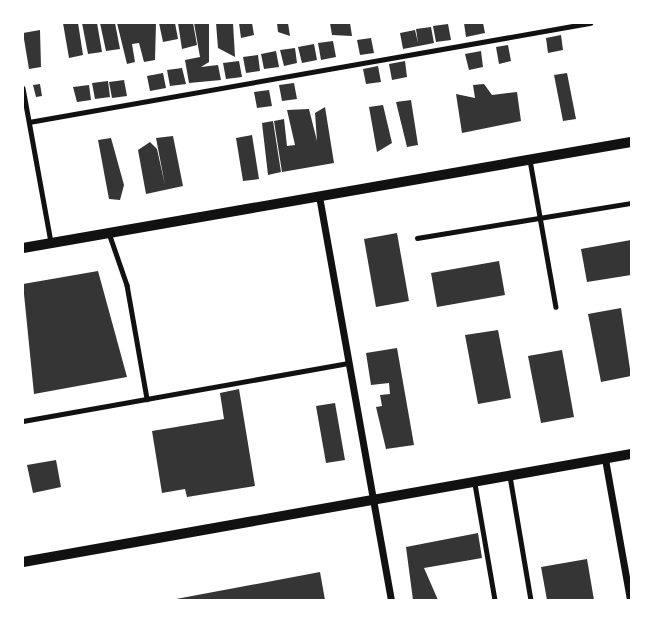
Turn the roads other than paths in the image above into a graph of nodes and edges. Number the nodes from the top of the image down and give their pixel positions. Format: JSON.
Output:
{"nodes":[{"id":1,"x":590,"y":23,"type":"edge"},
{"id":2,"x":23,"y":88,"type":"edge"},
{"id":3,"x":29,"y":122,"type":"junction"},
{"id":4,"x":631,"y":142,"type":"edge"},
{"id":5,"x":530,"y":160,"type":"junction"},
{"id":6,"x":319,"y":197,"type":"junction"},
{"id":7,"x":631,"y":203,"type":"edge"},
{"id":8,"x":540,"y":218,"type":"junction"},
{"id":9,"x":109,"y":233,"type":"junction"},
{"id":10,"x":417,"y":238,"type":"dead end"},
{"id":11,"x":51,"y":243,"type":"junction"},
{"id":12,"x":23,"y":248,"type":"edge"},
{"id":13,"x":556,"y":307,"type":"dead end"},
{"id":14,"x":349,"y":363,"type":"junction"},
{"id":15,"x":148,"y":399,"type":"junction"},
{"id":16,"x":23,"y":421,"type":"edge"},
{"id":17,"x":631,"y":454,"type":"edge"},
{"id":18,"x":605,"y":459,"type":"junction"},
{"id":19,"x":510,"y":475,"type":"junction"},
{"id":20,"x":474,"y":482,"type":"junction"},
{"id":21,"x":373,"y":500,"type":"junction"},
{"id":22,"x":23,"y":562,"type":"edge"},
{"id":23,"x":391,"y":600,"type":"edge"},
{"id":24,"x":495,"y":600,"type":"edge"},
{"id":25,"x":531,"y":600,"type":"edge"},
{"id":26,"x":630,"y":600,"type":"edge"}],
"edges":[{"from":1,"to":3,"type":"lane"},
{"from":2,"to":3,"type":"lane"},
{"from":3,"to":11,"type":"lane"},
{"from":4,"to":5,"type":"street"},
{"from":5,"to":6,"type":"street"},
{"from":5,"to":8,"type":"lane"},
{"from":6,"to":9,"type":"street"},
{"from":6,"to":14,"type":"street"},
{"from":7,"to":8,"type":"lane"},
{"from":8,"to":10,"type":"lane"},
{"from":8,"to":13,"type":"lane"},
{"from":9,"to":11,"type":"street"},
{"from":9,"to":15,"type":"lane"},
{"from":11,"to":12,"type":"street"},
{"from":14,"to":15,"type":"lane"},
{"from":14,"to":21,"type":"street"},
{"from":15,"to":16,"type":"lane"},
{"from":17,"to":18,"type":"street"},
{"from":18,"to":19,"type":"street"},
{"from":18,"to":26,"type":"street"},
{"from":19,"to":20,"type":"street"},
{"from":19,"to":25,"type":"lane"},
{"from":20,"to":21,"type":"street"},
{"from":20,"to":24,"type":"lane"},
{"from":21,"to":22,"type":"street"},
{"from":21,"to":23,"type":"street"}]}
